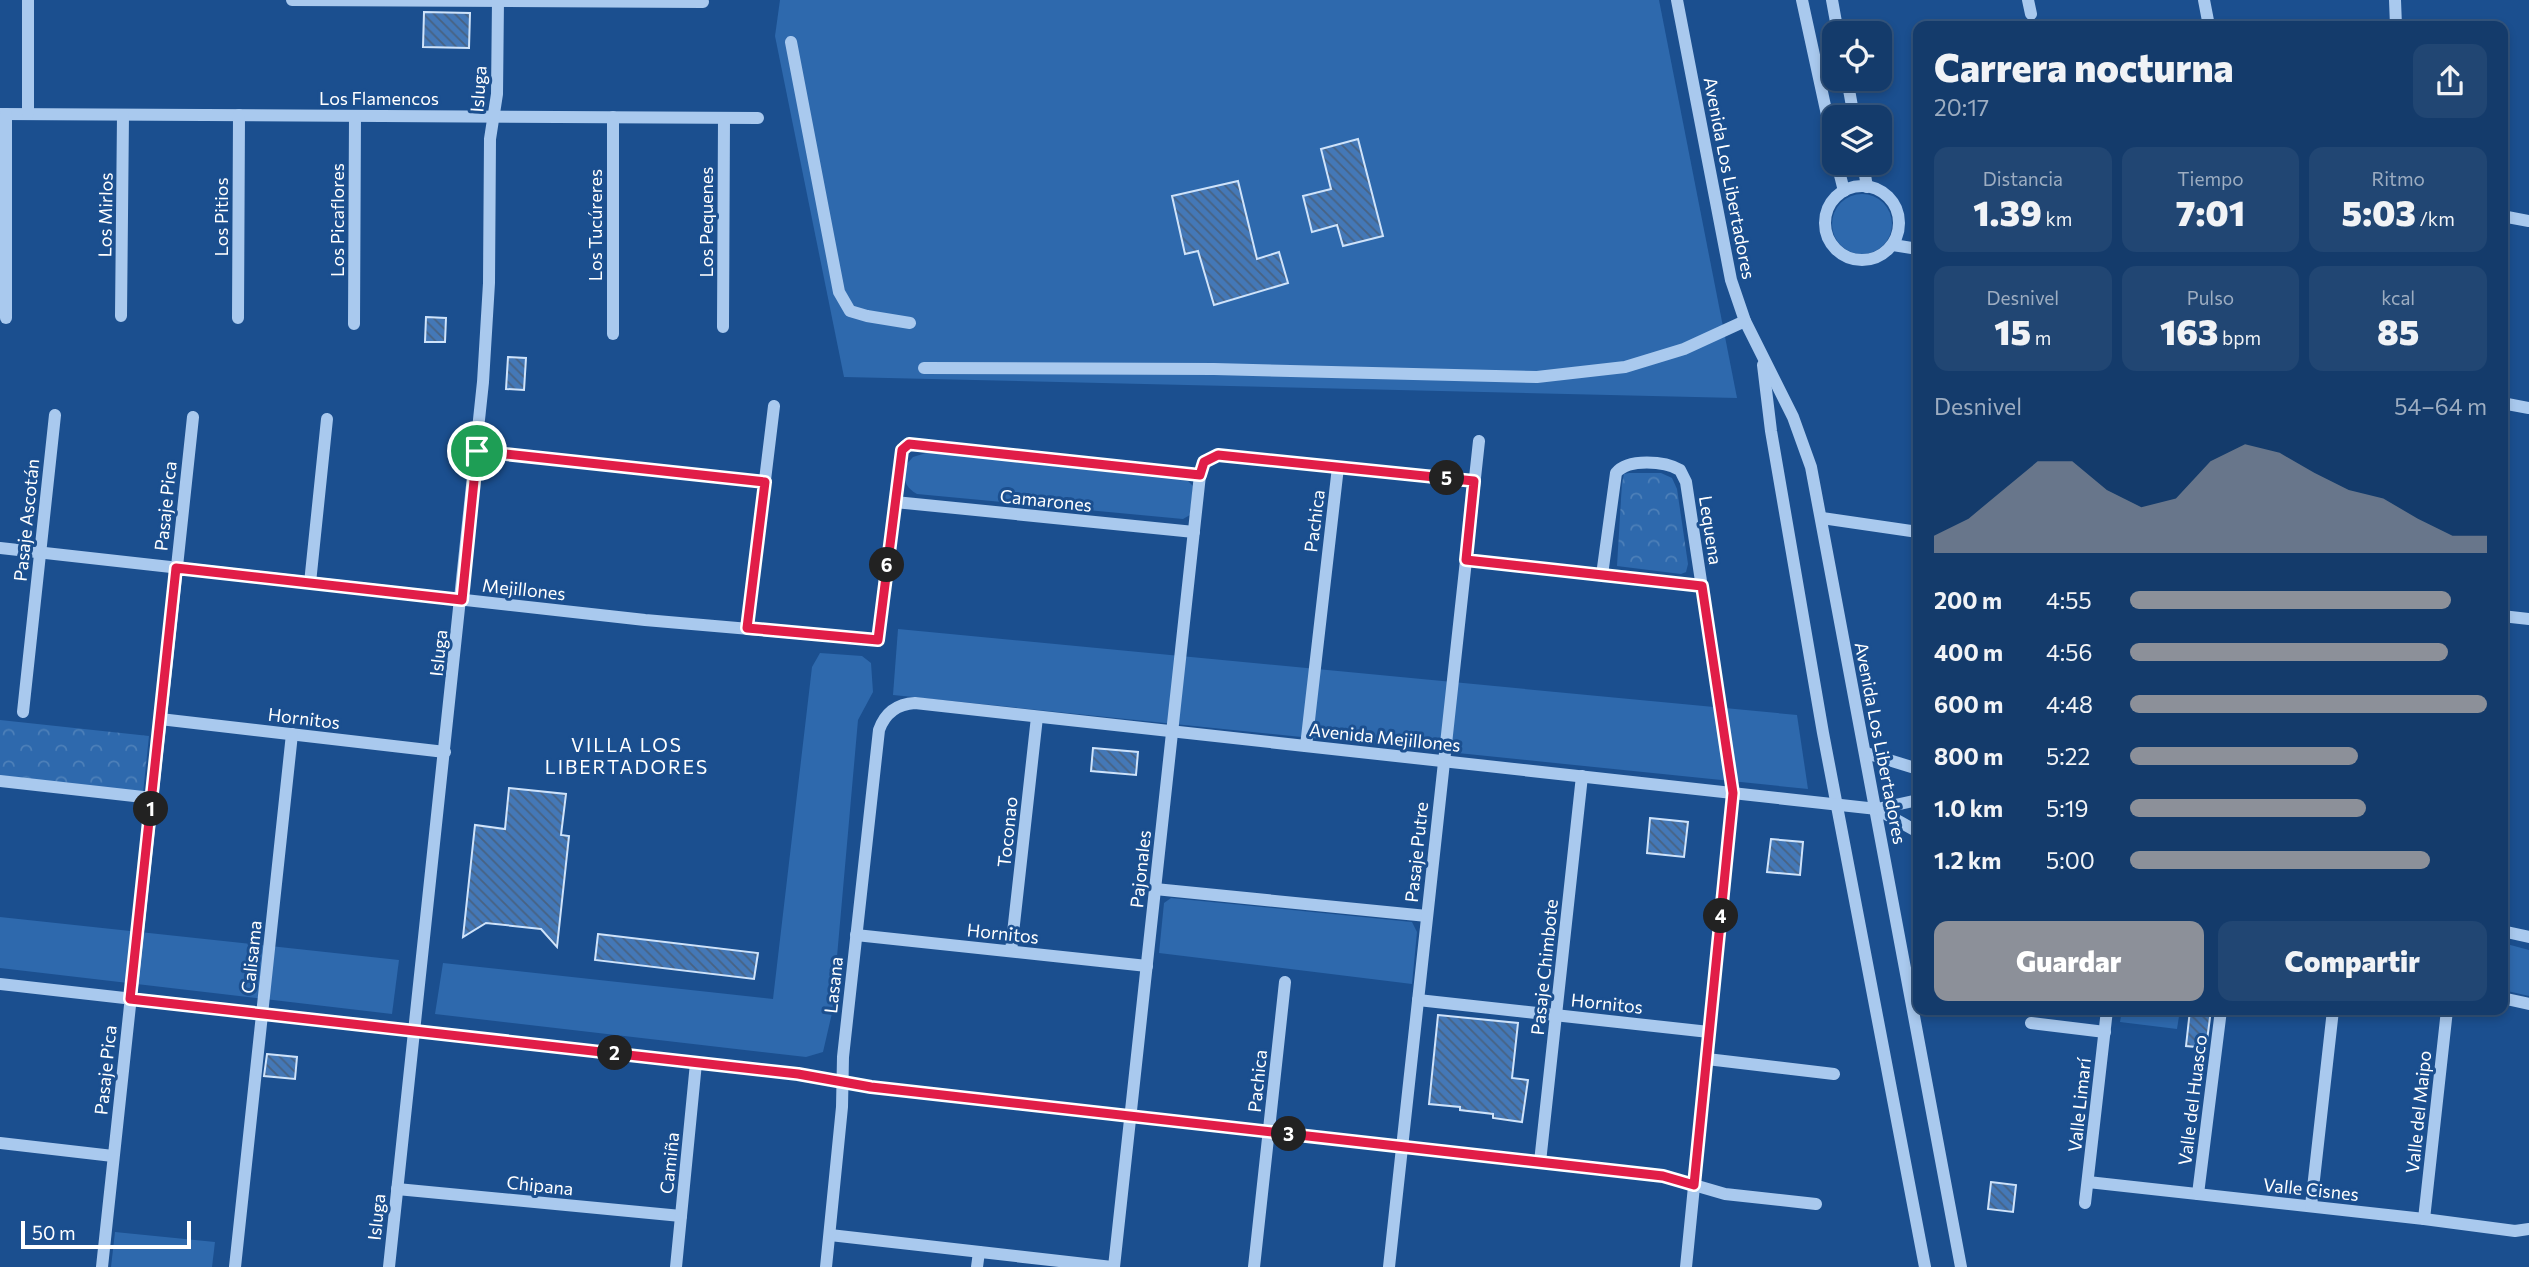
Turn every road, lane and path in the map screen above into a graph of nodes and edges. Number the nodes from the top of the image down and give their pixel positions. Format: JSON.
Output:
{"nodes":[{"id":1,"x":29,"y":0,"type":"edge"},
{"id":2,"x":292,"y":0,"type":"edge"},
{"id":3,"x":1677,"y":0,"type":"edge"},
{"id":4,"x":1802,"y":0,"type":"edge"},
{"id":5,"x":1832,"y":0,"type":"edge"},
{"id":6,"x":2028,"y":0,"type":"edge"},
{"id":7,"x":2204,"y":0,"type":"edge"},
{"id":8,"x":2396,"y":0,"type":"edge"},
{"id":9,"x":498,"y":1,"type":"edge"},
{"id":10,"x":703,"y":2,"type":"dead end"},
{"id":11,"x":2031,"y":15,"type":"dead end"},
{"id":12,"x":1836,"y":21,"type":"edge"},
{"id":13,"x":2208,"y":21,"type":"edge"},
{"id":14,"x":2396,"y":21,"type":"edge"},
{"id":15,"x":791,"y":42,"type":"dead end"},
{"id":16,"x":1825,"y":105,"type":"edge"},
{"id":17,"x":3,"y":114,"type":"edge"},
{"id":18,"x":27,"y":114,"type":"junction"},
{"id":19,"x":123,"y":115,"type":"junction"},
{"id":20,"x":239,"y":115,"type":"junction"},
{"id":21,"x":355,"y":116,"type":"junction"},
{"id":22,"x":494,"y":117,"type":"junction"},
{"id":23,"x":613,"y":117,"type":"junction"},
{"id":24,"x":724,"y":118,"type":"junction"},
{"id":25,"x":758,"y":118,"type":"dead end"},
{"id":26,"x":1841,"y":175,"type":"edge"},
{"id":27,"x":1865,"y":175,"type":"edge"},
{"id":28,"x":1867,"y":187,"type":"junction"},
{"id":29,"x":1844,"y":191,"type":"junction"},
{"id":30,"x":2508,"y":217,"type":"edge"},
{"id":31,"x":2529,"y":221,"type":"edge"},
{"id":32,"x":1893,"y":244,"type":"junction"},
{"id":33,"x":1913,"y":248,"type":"edge"},
{"id":34,"x":121,"y":316,"type":"dead end"},
{"id":35,"x":6,"y":318,"type":"dead end"},
{"id":36,"x":238,"y":318,"type":"dead end"},
{"id":37,"x":1745,"y":321,"type":"junction"},
{"id":38,"x":911,"y":323,"type":"dead end"},
{"id":39,"x":354,"y":324,"type":"dead end"},
{"id":40,"x":723,"y":327,"type":"dead end"},
{"id":41,"x":613,"y":334,"type":"dead end"},
{"id":42,"x":1762,"y":358,"type":"junction"},
{"id":43,"x":924,"y":368,"type":"dead end"},
{"id":44,"x":2508,"y":404,"type":"edge"},
{"id":45,"x":774,"y":406,"type":"dead end"},
{"id":46,"x":2529,"y":408,"type":"edge"},
{"id":47,"x":55,"y":415,"type":"dead end"},
{"id":48,"x":193,"y":416,"type":"dead end"},
{"id":49,"x":327,"y":419,"type":"dead end"},
{"id":50,"x":1479,"y":441,"type":"dead end"},
{"id":51,"x":477,"y":451,"type":"junction"},
{"id":52,"x":1338,"y":467,"type":"junction"},
{"id":53,"x":1200,"y":475,"type":"junction"},
{"id":54,"x":1474,"y":481,"type":"junction"},
{"id":55,"x":765,"y":482,"type":"junction"},
{"id":56,"x":895,"y":502,"type":"junction"},
{"id":57,"x":1822,"y":518,"type":"junction"},
{"id":58,"x":1913,"y":531,"type":"edge"},
{"id":59,"x":1194,"y":533,"type":"junction"},
{"id":60,"x":0,"y":548,"type":"edge"},
{"id":61,"x":40,"y":553,"type":"junction"},
{"id":62,"x":1466,"y":560,"type":"junction"},
{"id":63,"x":176,"y":568,"type":"junction"},
{"id":64,"x":1602,"y":575,"type":"junction"},
{"id":65,"x":310,"y":583,"type":"junction"},
{"id":66,"x":1702,"y":586,"type":"junction"},
{"id":67,"x":462,"y":600,"type":"junction"},
{"id":68,"x":2508,"y":617,"type":"edge"},
{"id":69,"x":2529,"y":620,"type":"edge"},
{"id":70,"x":747,"y":628,"type":"junction"},
{"id":71,"x":891,"y":710,"type":"joint"},
{"id":72,"x":23,"y":712,"type":"dead end"},
{"id":73,"x":1038,"y":717,"type":"junction"},
{"id":74,"x":160,"y":719,"type":"junction"},
{"id":75,"x":1172,"y":732,"type":"junction"},
{"id":76,"x":292,"y":734,"type":"junction"},
{"id":77,"x":1306,"y":746,"type":"junction"},
{"id":78,"x":444,"y":752,"type":"junction"},
{"id":79,"x":1866,"y":753,"type":"junction"},
{"id":80,"x":1444,"y":761,"type":"junction"},
{"id":81,"x":1913,"y":767,"type":"edge"},
{"id":82,"x":1582,"y":776,"type":"junction"},
{"id":83,"x":0,"y":781,"type":"edge"},
{"id":84,"x":1733,"y":793,"type":"junction"},
{"id":85,"x":152,"y":798,"type":"junction"},
{"id":86,"x":1913,"y":801,"type":"edge"},
{"id":87,"x":1836,"y":805,"type":"junction"},
{"id":88,"x":1877,"y":809,"type":"junction"},
{"id":89,"x":1913,"y":829,"type":"edge"},
{"id":90,"x":1155,"y":889,"type":"junction"},
{"id":91,"x":1427,"y":916,"type":"junction"},
{"id":92,"x":2508,"y":932,"type":"edge"},
{"id":93,"x":856,"y":934,"type":"junction"},
{"id":94,"x":2529,"y":937,"type":"edge"},
{"id":95,"x":1011,"y":951,"type":"junction"},
{"id":96,"x":1147,"y":966,"type":"junction"},
{"id":97,"x":1285,"y":982,"type":"dead end"},
{"id":98,"x":0,"y":984,"type":"edge"},
{"id":99,"x":130,"y":999,"type":"junction"},
{"id":100,"x":2508,"y":999,"type":"edge"},
{"id":101,"x":1418,"y":1000,"type":"junction"},
{"id":102,"x":2529,"y":1004,"type":"edge"},
{"id":103,"x":1913,"y":1005,"type":"edge"},
{"id":104,"x":262,"y":1013,"type":"junction"},
{"id":105,"x":1556,"y":1015,"type":"junction"},
{"id":106,"x":1915,"y":1015,"type":"edge"},
{"id":107,"x":2107,"y":1015,"type":"edge"},
{"id":108,"x":2220,"y":1015,"type":"edge"},
{"id":109,"x":2332,"y":1015,"type":"edge"},
{"id":110,"x":2446,"y":1015,"type":"edge"},
{"id":111,"x":2031,"y":1023,"type":"dead end"},
{"id":112,"x":413,"y":1031,"type":"junction"},
{"id":113,"x":1709,"y":1032,"type":"junction"},
{"id":114,"x":2105,"y":1032,"type":"junction"},
{"id":115,"x":1707,"y":1059,"type":"junction"},
{"id":116,"x":696,"y":1063,"type":"junction"},
{"id":117,"x":1834,"y":1074,"type":"dead end"},
{"id":118,"x":843,"y":1082,"type":"junction"},
{"id":119,"x":1131,"y":1116,"type":"junction"},
{"id":120,"x":1269,"y":1131,"type":"junction"},
{"id":121,"x":0,"y":1143,"type":"edge"},
{"id":122,"x":1402,"y":1147,"type":"junction"},
{"id":123,"x":113,"y":1156,"type":"junction"},
{"id":124,"x":1540,"y":1162,"type":"junction"},
{"id":125,"x":2088,"y":1182,"type":"junction"},
{"id":126,"x":1694,"y":1185,"type":"junction"},
{"id":127,"x":397,"y":1189,"type":"junction"},
{"id":128,"x":2198,"y":1194,"type":"junction"},
{"id":129,"x":2085,"y":1203,"type":"dead end"},
{"id":130,"x":1816,"y":1204,"type":"dead end"},
{"id":131,"x":2311,"y":1206,"type":"junction"},
{"id":132,"x":681,"y":1216,"type":"junction"},
{"id":133,"x":2424,"y":1219,"type":"junction"},
{"id":134,"x":2529,"y":1229,"type":"edge"},
{"id":135,"x":830,"y":1235,"type":"junction"},
{"id":136,"x":979,"y":1251,"type":"junction"},
{"id":137,"x":102,"y":1267,"type":"edge"},
{"id":138,"x":235,"y":1267,"type":"edge"},
{"id":139,"x":389,"y":1267,"type":"edge"},
{"id":140,"x":676,"y":1267,"type":"edge"},
{"id":141,"x":826,"y":1267,"type":"edge"},
{"id":142,"x":977,"y":1267,"type":"edge"},
{"id":143,"x":1113,"y":1267,"type":"edge"},
{"id":144,"x":1254,"y":1267,"type":"edge"},
{"id":145,"x":1389,"y":1267,"type":"edge"},
{"id":146,"x":1686,"y":1267,"type":"edge"},
{"id":147,"x":1925,"y":1267,"type":"edge"},
{"id":148,"x":1961,"y":1267,"type":"edge"}],
"edges":[{"from":1,"to":18,"type":"street"},
{"from":2,"to":9,"type":"street"},
{"from":3,"to":37,"type":"street","name":"Avenida Los Libertadores"},
{"from":4,"to":16,"type":"street"},
{"from":5,"to":12,"type":"street"},
{"from":6,"to":11,"type":"street"},
{"from":7,"to":13,"type":"street"},
{"from":8,"to":14,"type":"street"},
{"from":9,"to":10,"type":"street"},
{"from":9,"to":22,"type":"street","name":"Isluga"},
{"from":15,"to":38,"type":"street"},
{"from":17,"to":18,"type":"street","name":"Los Flamencos"},
{"from":17,"to":35,"type":"street"},
{"from":18,"to":19,"type":"street","name":"Los Flamencos"},
{"from":19,"to":20,"type":"street","name":"Los Flamencos"},
{"from":19,"to":34,"type":"street","name":"Los Mirlos"},
{"from":20,"to":21,"type":"street","name":"Los Flamencos"},
{"from":20,"to":36,"type":"street","name":"Los Pitios"},
{"from":21,"to":22,"type":"street","name":"Los Flamencos"},
{"from":21,"to":39,"type":"street","name":"Los Picaflores"},
{"from":22,"to":23,"type":"street","name":"Los Flamencos"},
{"from":22,"to":51,"type":"street","name":"Isluga"},
{"from":23,"to":24,"type":"street","name":"Los Flamencos"},
{"from":23,"to":41,"type":"street","name":"Los Tucúreres"},
{"from":24,"to":25,"type":"street","name":"Los Flamencos"},
{"from":24,"to":40,"type":"street","name":"Los Pequenes"},
{"from":26,"to":29,"type":"street"},
{"from":27,"to":28,"type":"street"},
{"from":28,"to":29,"type":"street"},
{"from":28,"to":32,"type":"street"},
{"from":29,"to":32,"type":"street"},
{"from":30,"to":31,"type":"street"},
{"from":32,"to":33,"type":"street"},
{"from":37,"to":42,"type":"street","name":"Avenida Los Libertadores"},
{"from":37,"to":43,"type":"street"},
{"from":42,"to":57,"type":"street","name":"Avenida Los Libertadores"},
{"from":42,"to":87,"type":"street","name":"Avenida Los Libertadores"},
{"from":44,"to":46,"type":"street"},
{"from":45,"to":55,"type":"street"},
{"from":47,"to":61,"type":"street","name":"Pasaje Ascotán"},
{"from":48,"to":63,"type":"street","name":"Pasaje Pica"},
{"from":49,"to":65,"type":"street"},
{"from":50,"to":54,"type":"street","name":"Pasaje Putre"},
{"from":51,"to":55,"type":"street"},
{"from":51,"to":67,"type":"street","name":"Isluga"},
{"from":52,"to":53,"type":"street"},
{"from":52,"to":54,"type":"street"},
{"from":52,"to":77,"type":"street","name":"Pachica"},
{"from":53,"to":56,"type":"street"},
{"from":53,"to":59,"type":"street","name":"Pajonales"},
{"from":54,"to":62,"type":"street","name":"Pasaje Putre"},
{"from":55,"to":70,"type":"street"},
{"from":56,"to":59,"type":"street","name":"Camarones"},
{"from":56,"to":70,"type":"street","name":"Mejillones"},
{"from":57,"to":58,"type":"street"},
{"from":57,"to":79,"type":"street","name":"Avenida Los Libertadores"},
{"from":59,"to":75,"type":"street","name":"Pajonales"},
{"from":60,"to":61,"type":"street","name":"Mejillones"},
{"from":61,"to":63,"type":"street","name":"Mejillones"},
{"from":61,"to":72,"type":"street","name":"Pasaje Ascotán"},
{"from":62,"to":64,"type":"street"},
{"from":62,"to":80,"type":"street","name":"Pasaje Putre"},
{"from":63,"to":65,"type":"street","name":"Mejillones"},
{"from":63,"to":74,"type":"street","name":"Pasaje Pica"},
{"from":64,"to":66,"type":"street"},
{"from":64,"to":66,"type":"street","name":"Lequena"},
{"from":65,"to":67,"type":"street","name":"Mejillones"},
{"from":66,"to":84,"type":"street","name":"Lequena"},
{"from":67,"to":70,"type":"street","name":"Mejillones"},
{"from":67,"to":78,"type":"street","name":"Isluga"},
{"from":68,"to":69,"type":"street"},
{"from":71,"to":73,"type":"street","name":"Avenida Mejillones"},
{"from":71,"to":93,"type":"street","name":"Lasana"},
{"from":73,"to":75,"type":"street","name":"Avenida Mejillones"},
{"from":73,"to":95,"type":"street","name":"Toconao"},
{"from":74,"to":76,"type":"street","name":"Hornitos"},
{"from":74,"to":85,"type":"street","name":"Pasaje Pica"},
{"from":75,"to":77,"type":"street","name":"Avenida Mejillones"},
{"from":75,"to":90,"type":"street","name":"Pajonales"},
{"from":76,"to":78,"type":"street","name":"Hornitos"},
{"from":76,"to":104,"type":"street","name":"Calisama"},
{"from":77,"to":80,"type":"street","name":"Avenida Mejillones"},
{"from":78,"to":112,"type":"street","name":"Isluga"},
{"from":79,"to":81,"type":"street"},
{"from":79,"to":88,"type":"street","name":"Avenida Los Libertadores"},
{"from":80,"to":82,"type":"street","name":"Avenida Mejillones"},
{"from":80,"to":91,"type":"street","name":"Pasaje Putre"},
{"from":82,"to":84,"type":"street","name":"Avenida Mejillones"},
{"from":82,"to":105,"type":"street","name":"Pasaje Chimbote"},
{"from":83,"to":85,"type":"street"},
{"from":84,"to":87,"type":"street","name":"Avenida Mejillones"},
{"from":84,"to":113,"type":"street","name":"Lequena"},
{"from":85,"to":99,"type":"street","name":"Pasaje Pica"},
{"from":86,"to":88,"type":"street"},
{"from":87,"to":88,"type":"street","name":"Avenida Mejillones"},
{"from":87,"to":147,"type":"street","name":"Avenida Los Libertadores"},
{"from":88,"to":89,"type":"street"},
{"from":88,"to":103,"type":"street","name":"Avenida Los Libertadores"},
{"from":90,"to":91,"type":"street"},
{"from":90,"to":96,"type":"street","name":"Pajonales"},
{"from":91,"to":101,"type":"street","name":"Pasaje Putre"},
{"from":92,"to":94,"type":"street"},
{"from":93,"to":95,"type":"street","name":"Hornitos"},
{"from":93,"to":118,"type":"street","name":"Lasana"},
{"from":95,"to":96,"type":"street","name":"Hornitos"},
{"from":96,"to":119,"type":"street","name":"Pajonales"},
{"from":97,"to":120,"type":"street","name":"Pachica"},
{"from":98,"to":99,"type":"street"},
{"from":99,"to":104,"type":"street"},
{"from":99,"to":123,"type":"street","name":"Pasaje Pica"},
{"from":100,"to":102,"type":"street"},
{"from":101,"to":105,"type":"street","name":"Hornitos"},
{"from":101,"to":122,"type":"street","name":"Pasaje Putre"},
{"from":104,"to":112,"type":"street"},
{"from":104,"to":138,"type":"street","name":"Calisama"},
{"from":105,"to":113,"type":"street","name":"Hornitos"},
{"from":105,"to":124,"type":"street","name":"Pasaje Chimbote"},
{"from":106,"to":148,"type":"street","name":"Avenida Los Libertadores"},
{"from":107,"to":114,"type":"street","name":"Valle Limarí"},
{"from":108,"to":128,"type":"street","name":"Valle del Huasco"},
{"from":109,"to":131,"type":"street"},
{"from":110,"to":133,"type":"street","name":"Valle del Maipo"},
{"from":111,"to":114,"type":"street"},
{"from":112,"to":116,"type":"street"},
{"from":112,"to":127,"type":"street","name":"Isluga"},
{"from":113,"to":115,"type":"street","name":"Lequena"},
{"from":114,"to":125,"type":"street","name":"Valle Limarí"},
{"from":115,"to":117,"type":"street"},
{"from":115,"to":126,"type":"street","name":"Lequena"},
{"from":116,"to":118,"type":"street"},
{"from":116,"to":132,"type":"street","name":"Camiña"},
{"from":118,"to":119,"type":"street"},
{"from":118,"to":135,"type":"street","name":"Lasana"},
{"from":119,"to":120,"type":"street"},
{"from":119,"to":143,"type":"street","name":"Pajonales"},
{"from":120,"to":122,"type":"street"},
{"from":120,"to":144,"type":"street","name":"Pachica"},
{"from":121,"to":123,"type":"street"},
{"from":122,"to":124,"type":"street"},
{"from":122,"to":145,"type":"street","name":"Pasaje Putre"},
{"from":123,"to":137,"type":"street","name":"Pasaje Pica"},
{"from":124,"to":126,"type":"street"},
{"from":125,"to":128,"type":"street","name":"Valle Cisnes"},
{"from":125,"to":129,"type":"street","name":"Valle Limarí"},
{"from":126,"to":130,"type":"street"},
{"from":126,"to":146,"type":"street","name":"Lequena"},
{"from":127,"to":132,"type":"street","name":"Chipana"},
{"from":127,"to":139,"type":"street","name":"Isluga"},
{"from":128,"to":131,"type":"street","name":"Valle Cisnes"},
{"from":131,"to":133,"type":"street","name":"Valle Cisnes"},
{"from":132,"to":140,"type":"street","name":"Camiña"},
{"from":133,"to":134,"type":"street","name":"Valle Cisnes"},
{"from":135,"to":136,"type":"street"},
{"from":135,"to":141,"type":"street","name":"Lasana"},
{"from":136,"to":142,"type":"street"},
{"from":136,"to":143,"type":"street"}]}
